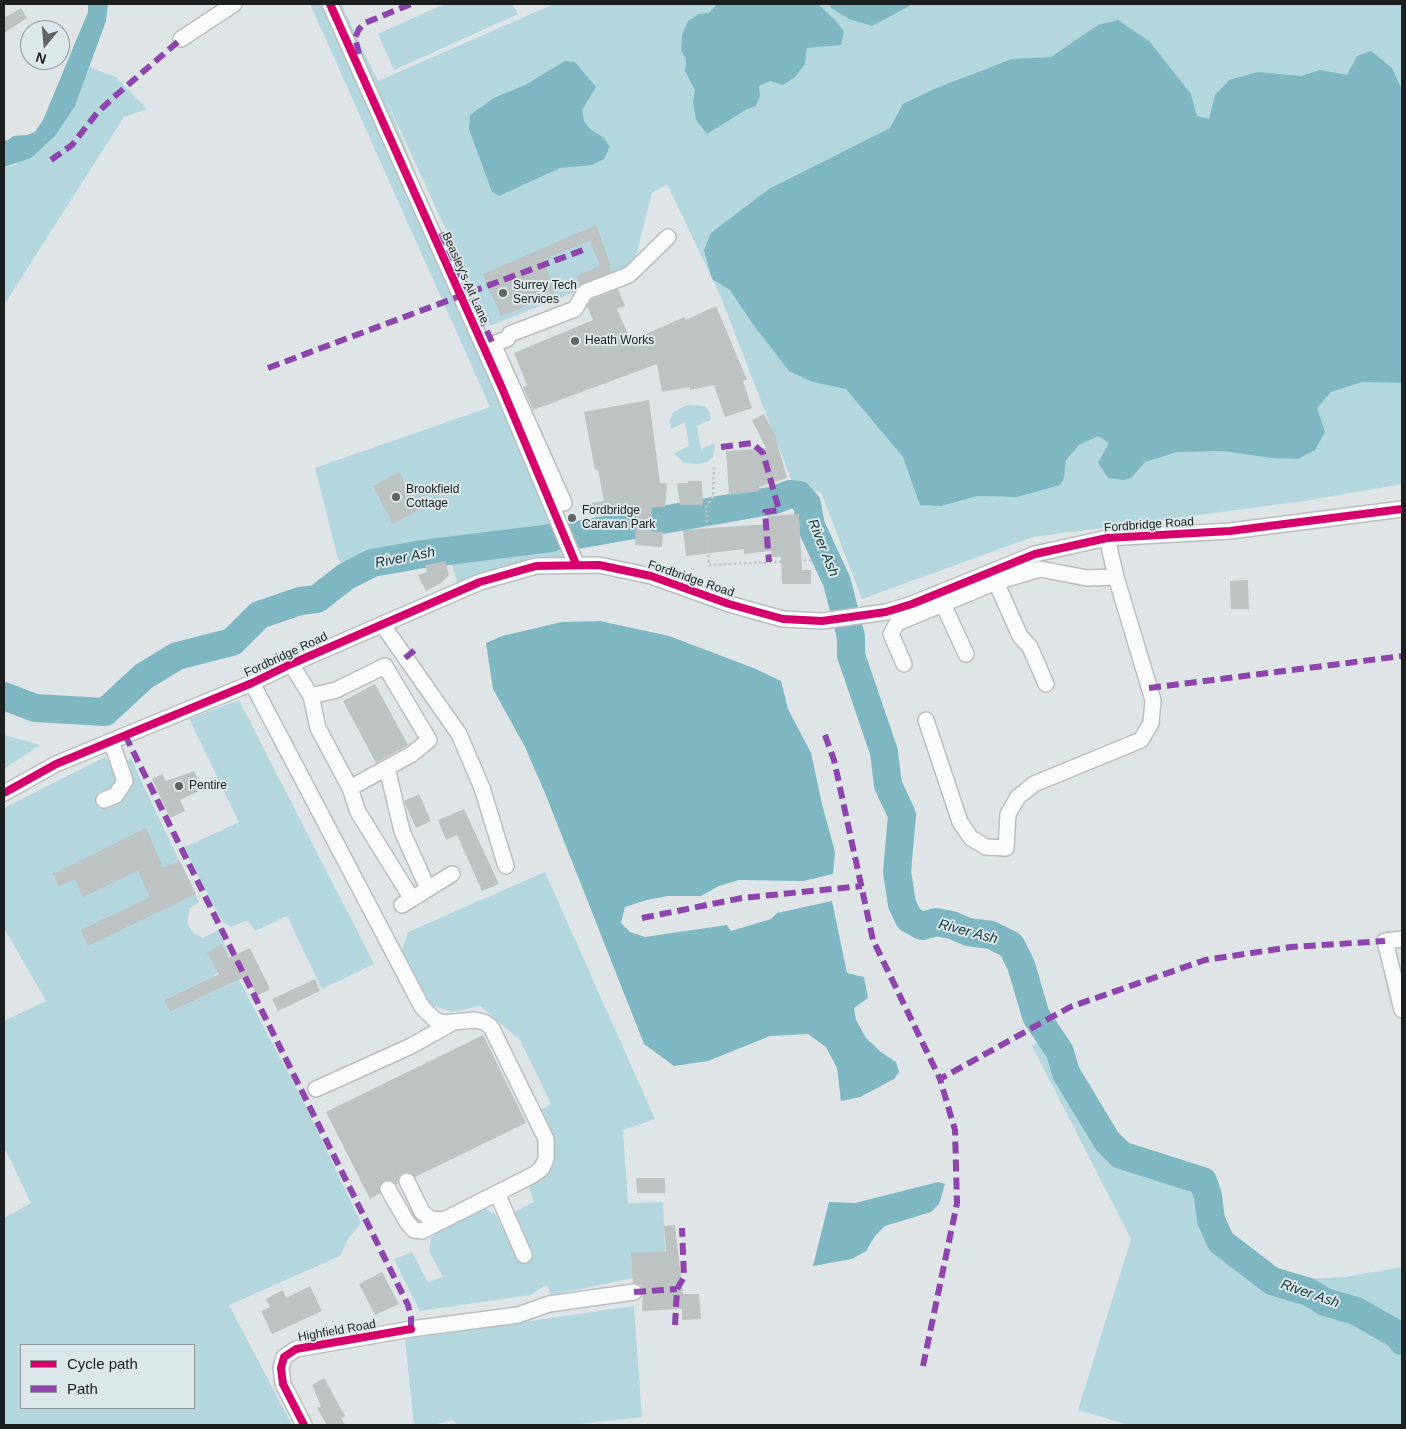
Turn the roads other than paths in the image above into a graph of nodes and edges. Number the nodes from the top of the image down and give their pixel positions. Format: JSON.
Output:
{"nodes":[{"id":1,"x":234,"y":4,"type":"edge"},
{"id":2,"x":330,"y":4,"type":"edge"},
{"id":3,"x":181,"y":40,"type":"dead end"},
{"id":4,"x":668,"y":237,"type":"dead end"},
{"id":5,"x":564,"y":503,"type":"dead end"},
{"id":6,"x":1402,"y":509,"type":"edge"},
{"id":7,"x":1107,"y":538,"type":"junction"},
{"id":8,"x":576,"y":564,"type":"junction"},
{"id":9,"x":1116,"y":577,"type":"junction"},
{"id":10,"x":996,"y":582,"type":"junction"},
{"id":11,"x":940,"y":599,"type":"junction"},
{"id":12,"x":382,"y":624,"type":"junction"},
{"id":13,"x":966,"y":654,"type":"dead end"},
{"id":14,"x":291,"y":664,"type":"junction"},
{"id":15,"x":904,"y":664,"type":"dead end"},
{"id":16,"x":252,"y":683,"type":"junction"},
{"id":17,"x":1046,"y":684,"type":"dead end"},
{"id":18,"x":311,"y":696,"type":"junction"},
{"id":19,"x":926,"y":720,"type":"dead end"},
{"id":20,"x":111,"y":741,"type":"junction"},
{"id":21,"x":387,"y":768,"type":"junction"},
{"id":22,"x":350,"y":788,"type":"junction"},
{"id":23,"x":4,"y":793,"type":"edge"},
{"id":24,"x":104,"y":800,"type":"dead end"},
{"id":25,"x":506,"y":866,"type":"dead end"},
{"id":26,"x":452,"y":874,"type":"dead end"},
{"id":27,"x":428,"y":889,"type":"junction"},
{"id":28,"x":1402,"y":939,"type":"edge"},
{"id":29,"x":1402,"y":1010,"type":"edge"},
{"id":30,"x":452,"y":1023,"type":"junction"},
{"id":31,"x":316,"y":1089,"type":"dead end"},
{"id":32,"x":407,"y":1181,"type":"dead end"},
{"id":33,"x":388,"y":1189,"type":"dead end"},
{"id":34,"x":497,"y":1193,"type":"junction"},
{"id":35,"x":443,"y":1220,"type":"junction"},
{"id":36,"x":524,"y":1255,"type":"dead end"},
{"id":37,"x":634,"y":1292,"type":"dead end"},
{"id":38,"x":304,"y":1425,"type":"edge"}],
"edges":[{"from":1,"to":3,"type":"street"},
{"from":2,"to":8,"type":"street","name":"Beasley's Ait Lane"},
{"from":4,"to":5,"type":"street"},
{"from":6,"to":7,"type":"street","name":"Fordbridge Road"},
{"from":7,"to":9,"type":"street"},
{"from":7,"to":11,"type":"street","name":"Fordbridge Road"},
{"from":8,"to":11,"type":"street","name":"Fordbridge Road"},
{"from":8,"to":12,"type":"street","name":"Fordbridge Road"},
{"from":9,"to":10,"type":"street"},
{"from":9,"to":19,"type":"street"},
{"from":10,"to":11,"type":"street"},
{"from":10,"to":17,"type":"street"},
{"from":11,"to":13,"type":"street"},
{"from":11,"to":15,"type":"street"},
{"from":12,"to":14,"type":"street","name":"Fordbridge Road"},
{"from":12,"to":25,"type":"street"},
{"from":14,"to":16,"type":"street","name":"Fordbridge Road"},
{"from":14,"to":18,"type":"street"},
{"from":16,"to":20,"type":"street","name":"Fordbridge Road"},
{"from":16,"to":30,"type":"street"},
{"from":18,"to":21,"type":"street"},
{"from":18,"to":22,"type":"street"},
{"from":20,"to":23,"type":"street","name":"Fordbridge Road"},
{"from":20,"to":24,"type":"street"},
{"from":21,"to":22,"type":"street"},
{"from":21,"to":27,"type":"street"},
{"from":22,"to":27,"type":"street"},
{"from":26,"to":27,"type":"street"},
{"from":28,"to":29,"type":"street"},
{"from":30,"to":31,"type":"street"},
{"from":30,"to":34,"type":"street"},
{"from":32,"to":35,"type":"street"},
{"from":33,"to":35,"type":"street"},
{"from":34,"to":35,"type":"street"},
{"from":34,"to":36,"type":"street"},
{"from":37,"to":38,"type":"street","name":"Highfield Road"}]}
